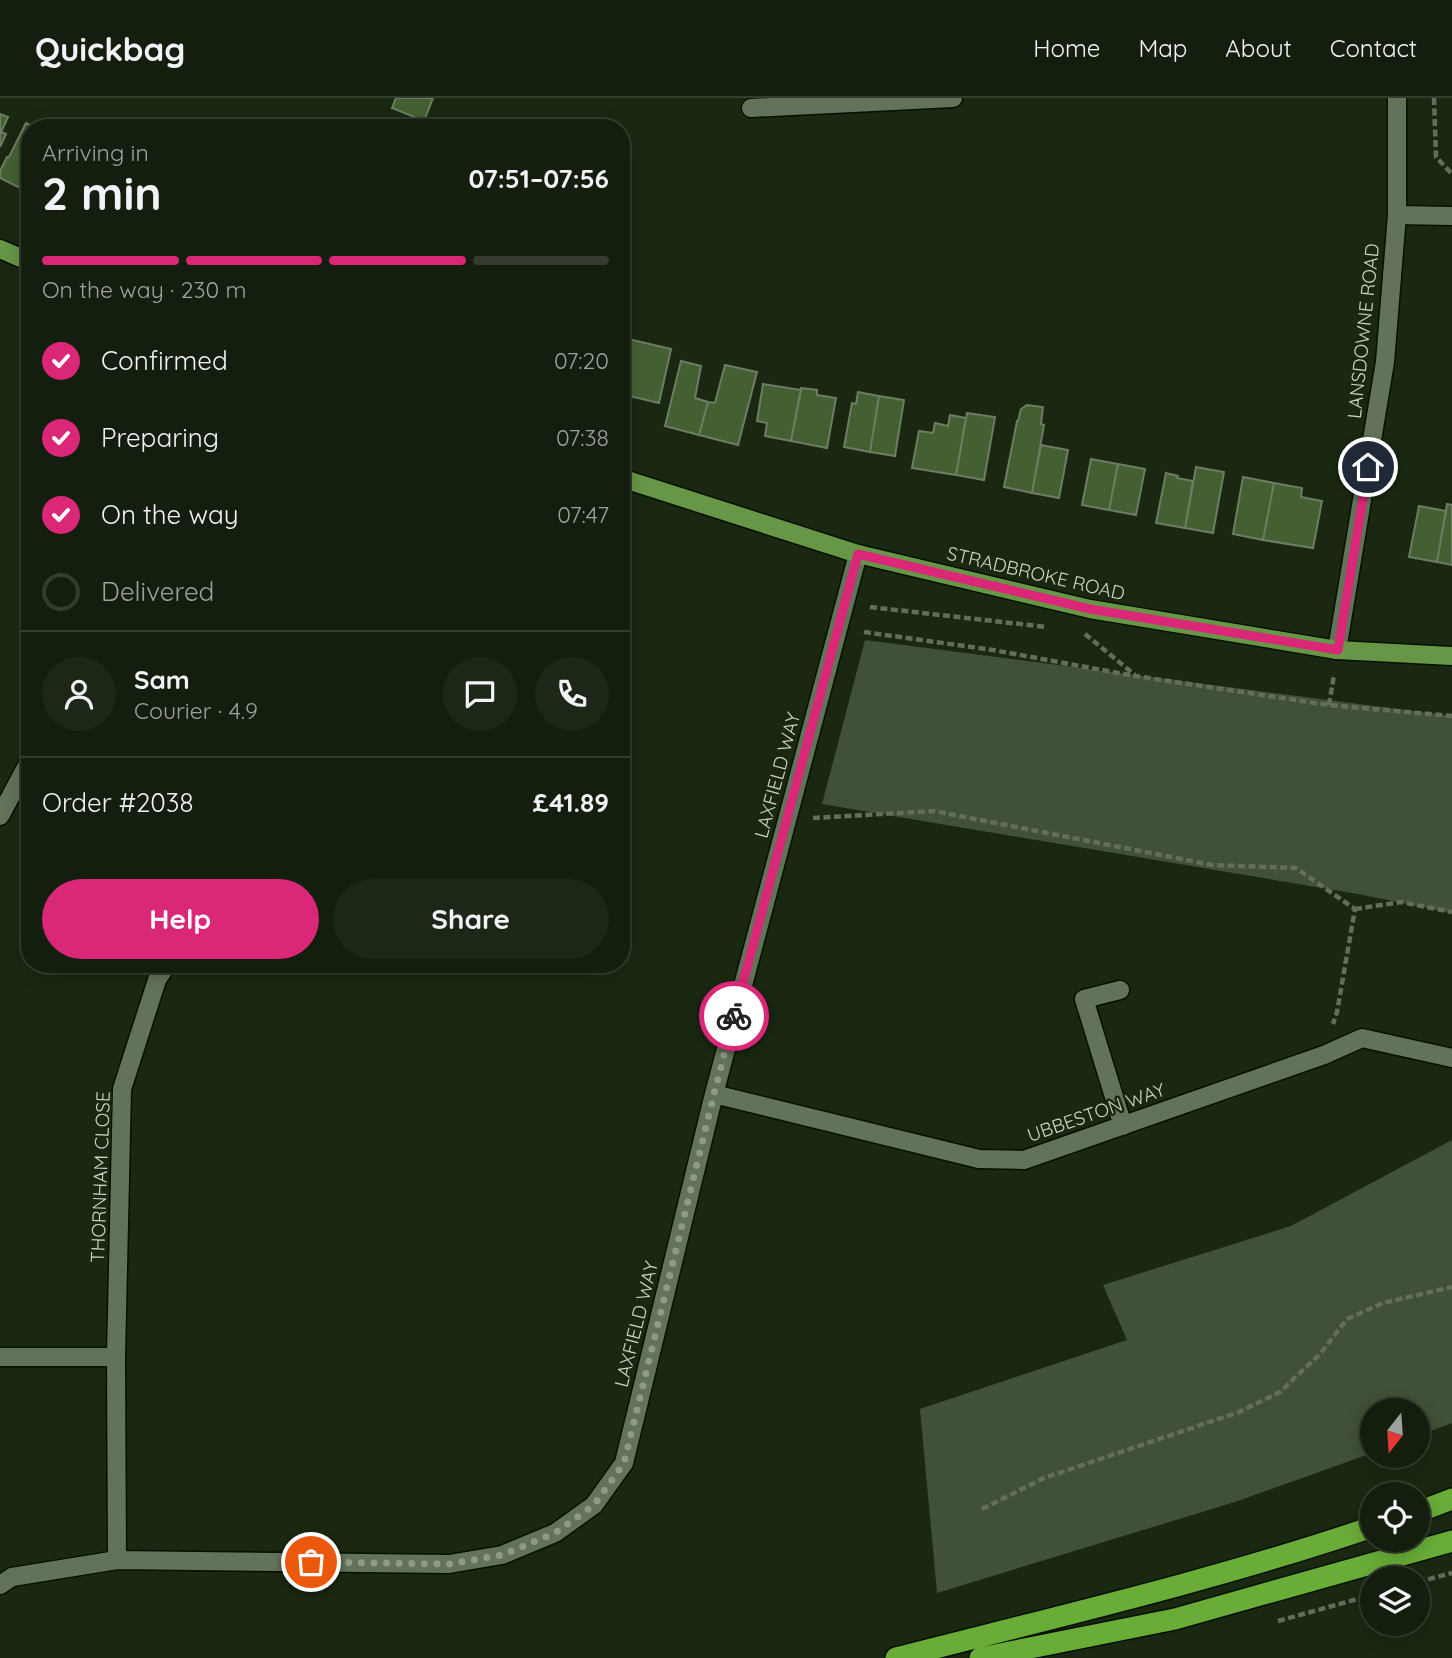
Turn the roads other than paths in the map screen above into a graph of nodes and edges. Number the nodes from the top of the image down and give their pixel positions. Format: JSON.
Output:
{"nodes":[{"id":1,"x":953,"y":98,"type":"edge"},
{"id":2,"x":1397,"y":98,"type":"edge"},
{"id":3,"x":751,"y":108,"type":"dead end"},
{"id":4,"x":1396,"y":215,"type":"junction"},
{"id":5,"x":1452,"y":216,"type":"edge"},
{"id":6,"x":0,"y":249,"type":"edge"},
{"id":7,"x":21,"y":258,"type":"edge"},
{"id":8,"x":630,"y":481,"type":"edge"},
{"id":9,"x":858,"y":554,"type":"junction"},
{"id":10,"x":1338,"y":650,"type":"junction"},
{"id":11,"x":1452,"y":656,"type":"edge"},
{"id":12,"x":21,"y":777,"type":"edge"},
{"id":13,"x":0,"y":816,"type":"edge"},
{"id":14,"x":161,"y":973,"type":"edge"},
{"id":15,"x":1120,"y":990,"type":"dead end"},
{"id":16,"x":1452,"y":1058,"type":"edge"},
{"id":17,"x":714,"y":1094,"type":"junction"},
{"id":18,"x":1123,"y":1126,"type":"junction"},
{"id":19,"x":0,"y":1357,"type":"edge"},
{"id":20,"x":116,"y":1357,"type":"junction"},
{"id":21,"x":1452,"y":1499,"type":"edge"},
{"id":22,"x":1430,"y":1507,"type":"edge"},
{"id":23,"x":1360,"y":1531,"type":"edge"},
{"id":24,"x":1452,"y":1541,"type":"edge"},
{"id":25,"x":117,"y":1560,"type":"junction"},
{"id":26,"x":0,"y":1585,"type":"edge"},
{"id":27,"x":896,"y":1658,"type":"edge"},
{"id":28,"x":980,"y":1658,"type":"edge"}],
"edges":[{"from":1,"to":3,"type":"street"},
{"from":2,"to":4,"type":"street","name":"LANSDOWNE ROAD"},
{"from":4,"to":5,"type":"street"},
{"from":4,"to":10,"type":"street","name":"LANSDOWNE ROAD"},
{"from":6,"to":7,"type":"main road"},
{"from":8,"to":9,"type":"main road","name":"STRADBROKE ROAD"},
{"from":9,"to":10,"type":"main road","name":"STRADBROKE ROAD"},
{"from":9,"to":17,"type":"street","name":"LAXFIELD WAY"},
{"from":10,"to":11,"type":"main road","name":"STRADBROKE ROAD"},
{"from":12,"to":13,"type":"street"},
{"from":14,"to":20,"type":"street","name":"THORNHAM CLOSE"},
{"from":15,"to":18,"type":"street"},
{"from":16,"to":18,"type":"street","name":"UBBESTON WAY"},
{"from":17,"to":18,"type":"street","name":"UBBESTON WAY"},
{"from":17,"to":25,"type":"street","name":"LAXFIELD WAY"},
{"from":19,"to":20,"type":"street"},
{"from":20,"to":25,"type":"street","name":"THORNHAM CLOSE"},
{"from":21,"to":22,"type":"highway"},
{"from":23,"to":27,"type":"highway"},
{"from":24,"to":28,"type":"highway"},
{"from":25,"to":26,"type":"street","name":"LAXFIELD WAY"}]}
